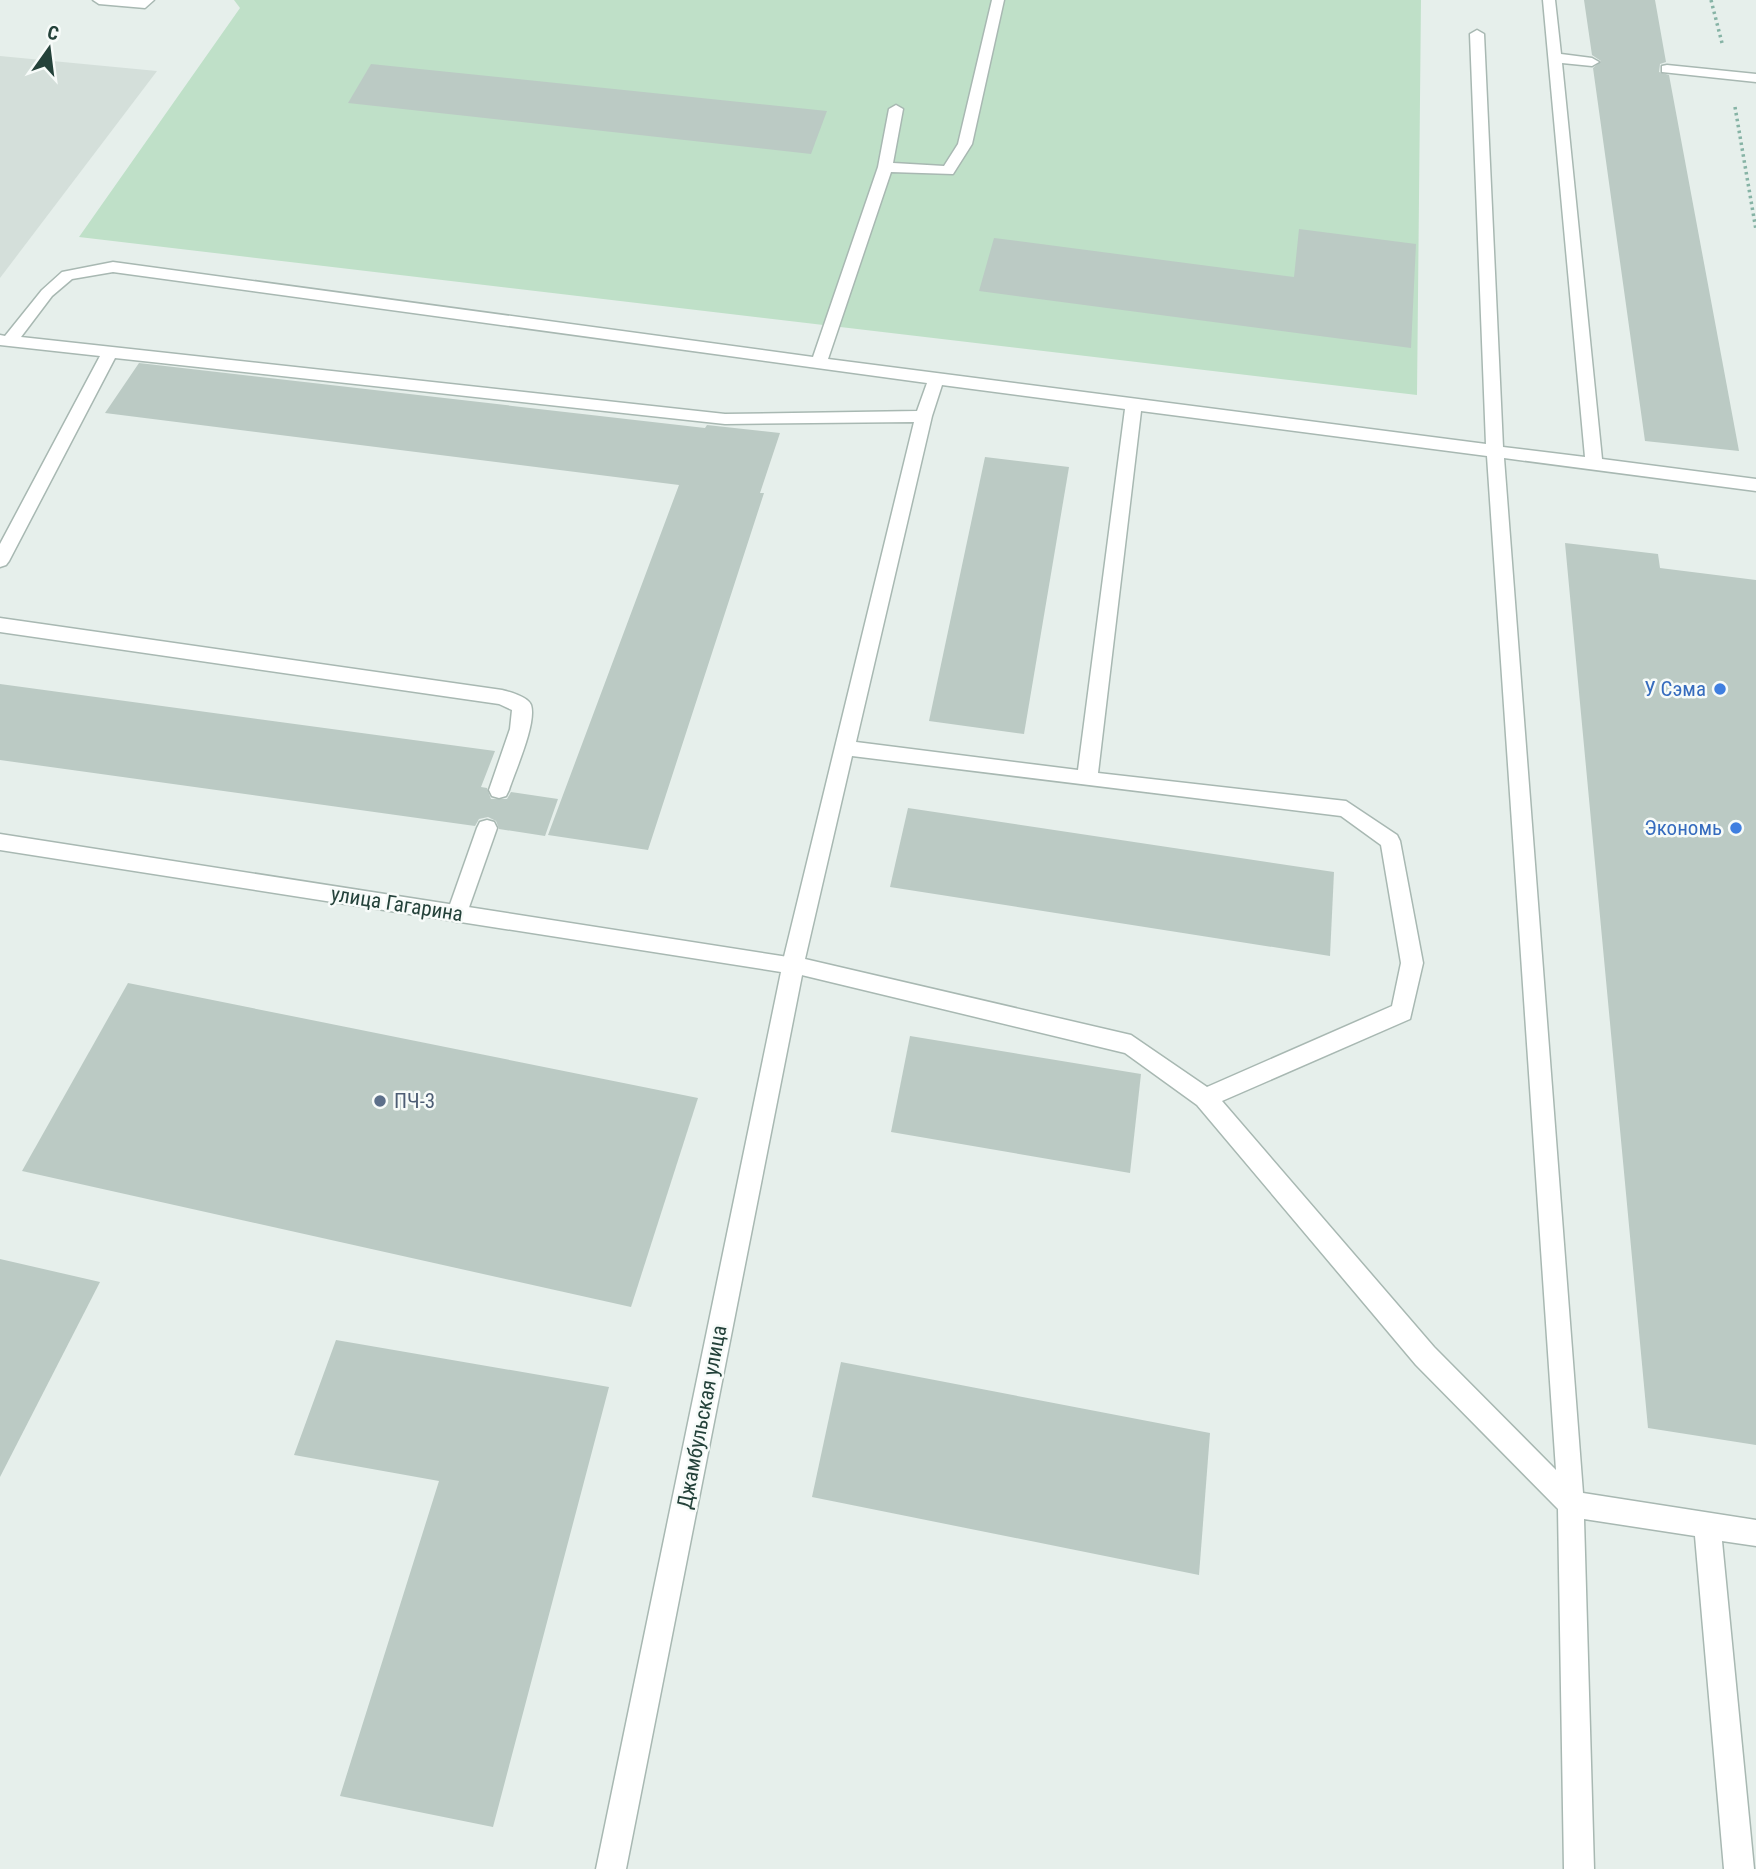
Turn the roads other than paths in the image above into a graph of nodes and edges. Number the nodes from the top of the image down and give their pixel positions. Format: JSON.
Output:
{"nodes":[{"id":1,"x":100,"y":0,"type":"edge"},
{"id":2,"x":148,"y":0,"type":"edge"},
{"id":3,"x":998,"y":0,"type":"edge"},
{"id":4,"x":1549,"y":0,"type":"edge"},
{"id":5,"x":1477,"y":34,"type":"dead end"},
{"id":6,"x":1557,"y":58,"type":"junction"},
{"id":7,"x":1592,"y":62,"type":"dead end"},
{"id":8,"x":1667,"y":69,"type":"dead end"},
{"id":9,"x":1756,"y":78,"type":"edge"},
{"id":10,"x":896,"y":109,"type":"dead end"},
{"id":11,"x":886,"y":167,"type":"junction"},
{"id":12,"x":5,"y":340,"type":"edge"},
{"id":13,"x":111,"y":351,"type":"junction"},
{"id":14,"x":819,"y":363,"type":"junction"},
{"id":15,"x":936,"y":379,"type":"junction"},
{"id":16,"x":1134,"y":404,"type":"junction"},
{"id":17,"x":924,"y":416,"type":"junction"},
{"id":18,"x":1495,"y":453,"type":"junction"},
{"id":19,"x":1594,"y":464,"type":"junction"},
{"id":20,"x":1756,"y":485,"type":"edge"},
{"id":21,"x":0,"y":561,"type":"edge"},
{"id":22,"x":0,"y":625,"type":"edge"},
{"id":23,"x":845,"y":748,"type":"junction"},
{"id":24,"x":1087,"y":779,"type":"junction"},
{"id":25,"x":499,"y":790,"type":"dead end"},
{"id":26,"x":486,"y":828,"type":"dead end"},
{"id":27,"x":0,"y":842,"type":"edge"},
{"id":28,"x":457,"y":913,"type":"junction"},
{"id":29,"x":793,"y":965,"type":"junction"},
{"id":30,"x":1205,"y":1098,"type":"junction"},
{"id":31,"x":1571,"y":1504,"type":"junction"},
{"id":32,"x":1707,"y":1525,"type":"junction"},
{"id":33,"x":1756,"y":1533,"type":"edge"},
{"id":34,"x":611,"y":1869,"type":"edge"},
{"id":35,"x":1579,"y":1869,"type":"edge"},
{"id":36,"x":1739,"y":1869,"type":"edge"}],
"edges":[{"from":1,"to":2,"type":"street"},
{"from":3,"to":11,"type":"street"},
{"from":4,"to":6,"type":"street"},
{"from":5,"to":18,"type":"street"},
{"from":6,"to":7,"type":"street"},
{"from":6,"to":19,"type":"street"},
{"from":8,"to":9,"type":"street"},
{"from":10,"to":11,"type":"street"},
{"from":11,"to":14,"type":"street"},
{"from":12,"to":13,"type":"street"},
{"from":12,"to":14,"type":"street"},
{"from":13,"to":17,"type":"street"},
{"from":13,"to":21,"type":"street"},
{"from":14,"to":15,"type":"street"},
{"from":15,"to":16,"type":"street"},
{"from":15,"to":17,"type":"street","name":"Джамбульская улица"},
{"from":16,"to":18,"type":"street"},
{"from":16,"to":24,"type":"street"},
{"from":17,"to":23,"type":"street","name":"Джамбульская улица"},
{"from":18,"to":19,"type":"street"},
{"from":18,"to":31,"type":"street"},
{"from":19,"to":20,"type":"street"},
{"from":22,"to":25,"type":"street"},
{"from":23,"to":24,"type":"street"},
{"from":23,"to":29,"type":"street","name":"Джамбульская улица"},
{"from":24,"to":30,"type":"street"},
{"from":26,"to":28,"type":"street"},
{"from":27,"to":28,"type":"street","name":"улица Гагарина"},
{"from":28,"to":29,"type":"street","name":"улица Гагарина"},
{"from":29,"to":30,"type":"street","name":"улица Гагарина"},
{"from":29,"to":34,"type":"street","name":"Джамбульская улица"},
{"from":30,"to":31,"type":"street","name":"улица Гагарина"},
{"from":31,"to":32,"type":"street"},
{"from":31,"to":35,"type":"street"},
{"from":32,"to":33,"type":"street"},
{"from":32,"to":36,"type":"street"}]}
